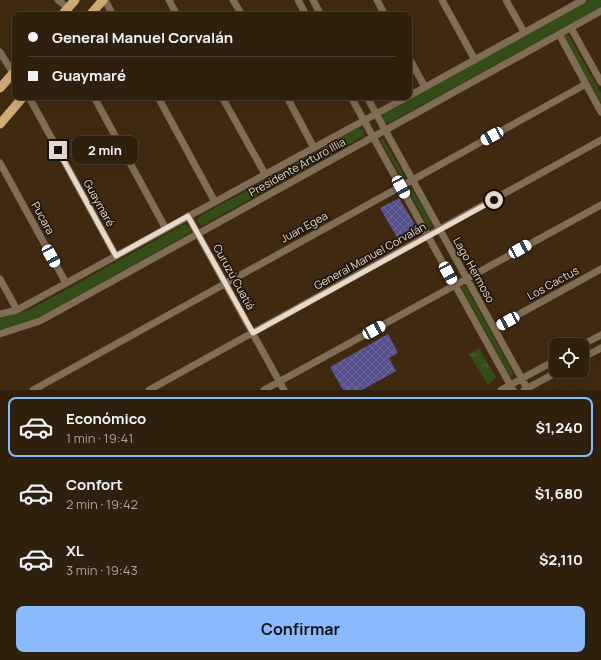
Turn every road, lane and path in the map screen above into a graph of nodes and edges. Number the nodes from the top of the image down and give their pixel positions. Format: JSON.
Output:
{"nodes":[{"id":1,"x":58,"y":0,"type":"edge"},
{"id":2,"x":75,"y":0,"type":"edge"},
{"id":3,"x":104,"y":0,"type":"edge"},
{"id":4,"x":169,"y":0,"type":"edge"},
{"id":5,"x":233,"y":0,"type":"edge"},
{"id":6,"x":298,"y":0,"type":"edge"},
{"id":7,"x":313,"y":0,"type":"edge"},
{"id":8,"x":377,"y":0,"type":"edge"},
{"id":9,"x":442,"y":0,"type":"edge"},
{"id":10,"x":506,"y":0,"type":"edge"},
{"id":11,"x":583,"y":0,"type":"edge"},
{"id":12,"x":572,"y":3,"type":"edge"},
{"id":13,"x":601,"y":11,"type":"edge"},
{"id":14,"x":65,"y":12,"type":"edge"},
{"id":15,"x":93,"y":12,"type":"edge"},
{"id":16,"x":111,"y":12,"type":"edge"},
{"id":17,"x":175,"y":12,"type":"edge"},
{"id":18,"x":240,"y":12,"type":"edge"},
{"id":19,"x":304,"y":12,"type":"edge"},
{"id":20,"x":320,"y":12,"type":"edge"},
{"id":21,"x":383,"y":12,"type":"edge"},
{"id":22,"x":571,"y":28,"type":"junction"},
{"id":23,"x":524,"y":32,"type":"junction"},
{"id":24,"x":559,"y":34,"type":"junction"},
{"id":25,"x":0,"y":52,"type":"edge"},
{"id":26,"x":475,"y":60,"type":"junction"},
{"id":27,"x":412,"y":63,"type":"edge"},
{"id":28,"x":12,"y":69,"type":"edge"},
{"id":29,"x":12,"y":74,"type":"edge"},
{"id":30,"x":601,"y":82,"type":"edge"},
{"id":31,"x":586,"y":84,"type":"junction"},
{"id":32,"x":425,"y":87,"type":"junction"},
{"id":33,"x":0,"y":88,"type":"edge"},
{"id":34,"x":412,"y":94,"type":"edge"},
{"id":35,"x":20,"y":100,"type":"edge"},
{"id":36,"x":31,"y":100,"type":"edge"},
{"id":37,"x":96,"y":100,"type":"edge"},
{"id":38,"x":160,"y":100,"type":"edge"},
{"id":39,"x":224,"y":100,"type":"edge"},
{"id":40,"x":289,"y":100,"type":"edge"},
{"id":41,"x":353,"y":100,"type":"edge"},
{"id":42,"x":369,"y":100,"type":"edge"},
{"id":43,"x":401,"y":100,"type":"edge"},
{"id":44,"x":601,"y":112,"type":"edge"},
{"id":45,"x":376,"y":114,"type":"junction"},
{"id":46,"x":364,"y":120,"type":"junction"},
{"id":47,"x":0,"y":124,"type":"edge"},
{"id":48,"x":385,"y":130,"type":"junction"},
{"id":49,"x":373,"y":137,"type":"junction"},
{"id":50,"x":601,"y":140,"type":"edge"},
{"id":51,"x":314,"y":148,"type":"junction"},
{"id":52,"x":0,"y":163,"type":"edge"},
{"id":53,"x":265,"y":174,"type":"junction"},
{"id":54,"x":412,"y":180,"type":"junction"},
{"id":55,"x":401,"y":187,"type":"junction"},
{"id":56,"x":215,"y":202,"type":"junction"},
{"id":57,"x":601,"y":205,"type":"edge"},
{"id":58,"x":188,"y":216,"type":"junction"},
{"id":59,"x":166,"y":228,"type":"junction"},
{"id":60,"x":440,"y":230,"type":"junction"},
{"id":61,"x":198,"y":234,"type":"junction"},
{"id":62,"x":428,"y":236,"type":"junction"},
{"id":63,"x":116,"y":256,"type":"junction"},
{"id":64,"x":601,"y":269,"type":"edge"},
{"id":65,"x":467,"y":278,"type":"junction"},
{"id":66,"x":0,"y":279,"type":"edge"},
{"id":67,"x":66,"y":283,"type":"junction"},
{"id":68,"x":225,"y":284,"type":"junction"},
{"id":69,"x":455,"y":285,"type":"junction"},
{"id":70,"x":17,"y":310,"type":"junction"},
{"id":71,"x":0,"y":314,"type":"edge"},
{"id":72,"x":494,"y":328,"type":"junction"},
{"id":73,"x":253,"y":333,"type":"junction"},
{"id":74,"x":0,"y":334,"type":"edge"},
{"id":75,"x":601,"y":335,"type":"edge"},
{"id":76,"x":589,"y":342,"type":"edge"},
{"id":77,"x":601,"y":348,"type":"edge"},
{"id":78,"x":589,"y":354,"type":"edge"},
{"id":79,"x":549,"y":364,"type":"edge"},
{"id":80,"x":549,"y":377,"type":"edge"},
{"id":81,"x":522,"y":379,"type":"junction"},
{"id":82,"x":280,"y":382,"type":"junction"},
{"id":83,"x":511,"y":388,"type":"edge"},
{"id":84,"x":527,"y":389,"type":"edge"},
{"id":85,"x":33,"y":390,"type":"edge"},
{"id":86,"x":149,"y":390,"type":"edge"},
{"id":87,"x":264,"y":390,"type":"edge"},
{"id":88,"x":284,"y":390,"type":"edge"},
{"id":89,"x":501,"y":390,"type":"edge"}],
"edges":[{"from":1,"to":14,"type":"street"},
{"from":2,"to":14,"type":"main road"},
{"from":3,"to":15,"type":"main road"},
{"from":3,"to":16,"type":"street"},
{"from":4,"to":17,"type":"street"},
{"from":5,"to":18,"type":"street"},
{"from":6,"to":19,"type":"street"},
{"from":7,"to":20,"type":"street"},
{"from":8,"to":21,"type":"street"},
{"from":9,"to":26,"type":"street"},
{"from":10,"to":23,"type":"street"},
{"from":11,"to":12,"type":"street","name":"Presidente Arturo Illia"},
{"from":12,"to":23,"type":"street","name":"Presidente Arturo Illia"},
{"from":13,"to":22,"type":"street","name":"Presidente Arturo Illia"},
{"from":22,"to":24,"type":"street","name":"Presidente Arturo Illia"},
{"from":22,"to":30,"type":"street"},
{"from":23,"to":26,"type":"street","name":"Presidente Arturo Illia"},
{"from":24,"to":31,"type":"street"},
{"from":24,"to":48,"type":"street","name":"Presidente Arturo Illia"},
{"from":25,"to":28,"type":"street"},
{"from":26,"to":32,"type":"street","name":"Presidente Arturo Illia"},
{"from":27,"to":32,"type":"street"},
{"from":29,"to":33,"type":"main road"},
{"from":31,"to":44,"type":"street"},
{"from":31,"to":54,"type":"street","name":"Juan Egea"},
{"from":32,"to":34,"type":"street","name":"Presidente Arturo Illia"},
{"from":35,"to":47,"type":"main road"},
{"from":36,"to":63,"type":"street","name":"Guaymaré"},
{"from":37,"to":59,"type":"street"},
{"from":38,"to":56,"type":"street"},
{"from":39,"to":53,"type":"street"},
{"from":40,"to":51,"type":"street"},
{"from":41,"to":46,"type":"street"},
{"from":42,"to":45,"type":"street","name":"Lago Hermoso"},
{"from":43,"to":45,"type":"street","name":"Presidente Arturo Illia"},
{"from":45,"to":46,"type":"street","name":"Presidente Arturo Illia"},
{"from":45,"to":48,"type":"street","name":"Lago Hermoso"},
{"from":46,"to":49,"type":"street"},
{"from":46,"to":51,"type":"street","name":"Presidente Arturo Illia"},
{"from":48,"to":49,"type":"street","name":"Presidente Arturo Illia"},
{"from":48,"to":54,"type":"street","name":"Lago Hermoso"},
{"from":49,"to":55,"type":"street"},
{"from":49,"to":61,"type":"street","name":"Presidente Arturo Illia"},
{"from":50,"to":60,"type":"street","name":"General Manuel Corvalán"},
{"from":51,"to":53,"type":"street","name":"Presidente Arturo Illia"},
{"from":52,"to":67,"type":"street","name":"Pucara"},
{"from":53,"to":56,"type":"street","name":"Presidente Arturo Illia"},
{"from":54,"to":55,"type":"street","name":"Juan Egea"},
{"from":54,"to":60,"type":"street","name":"Lago Hermoso"},
{"from":55,"to":62,"type":"street"},
{"from":55,"to":68,"type":"street","name":"Juan Egea"},
{"from":56,"to":58,"type":"street","name":"Presidente Arturo Illia"},
{"from":57,"to":65,"type":"street"},
{"from":58,"to":59,"type":"street","name":"Presidente Arturo Illia"},
{"from":58,"to":61,"type":"street","name":"Curuzú Cuatiá"},
{"from":59,"to":63,"type":"street","name":"Presidente Arturo Illia"},
{"from":60,"to":62,"type":"street","name":"General Manuel Corvalán"},
{"from":60,"to":65,"type":"street","name":"Lago Hermoso"},
{"from":61,"to":68,"type":"street","name":"Curuzú Cuatiá"},
{"from":61,"to":74,"type":"street","name":"Presidente Arturo Illia"},
{"from":62,"to":69,"type":"street"},
{"from":62,"to":73,"type":"street","name":"General Manuel Corvalán"},
{"from":63,"to":67,"type":"street","name":"Presidente Arturo Illia"},
{"from":64,"to":72,"type":"street","name":"Los Cactus"},
{"from":65,"to":69,"type":"street"},
{"from":65,"to":72,"type":"street","name":"Lago Hermoso"},
{"from":66,"to":70,"type":"street"},
{"from":67,"to":70,"type":"street","name":"Presidente Arturo Illia"},
{"from":68,"to":73,"type":"street","name":"Curuzú Cuatiá"},
{"from":68,"to":85,"type":"street","name":"Juan Egea"},
{"from":69,"to":82,"type":"street"},
{"from":69,"to":83,"type":"street"},
{"from":70,"to":71,"type":"street","name":"Presidente Arturo Illia"},
{"from":72,"to":81,"type":"street","name":"Lago Hermoso"},
{"from":73,"to":82,"type":"street","name":"Curuzú Cuatiá"},
{"from":73,"to":86,"type":"street","name":"General Manuel Corvalán"},
{"from":75,"to":76,"type":"street"},
{"from":77,"to":78,"type":"street"},
{"from":79,"to":81,"type":"street"},
{"from":80,"to":84,"type":"street"},
{"from":81,"to":83,"type":"street"},
{"from":81,"to":84,"type":"street","name":"Lago Hermoso"},
{"from":82,"to":87,"type":"street"},
{"from":82,"to":88,"type":"street","name":"Curuzú Cuatiá"},
{"from":83,"to":89,"type":"street"}]}
